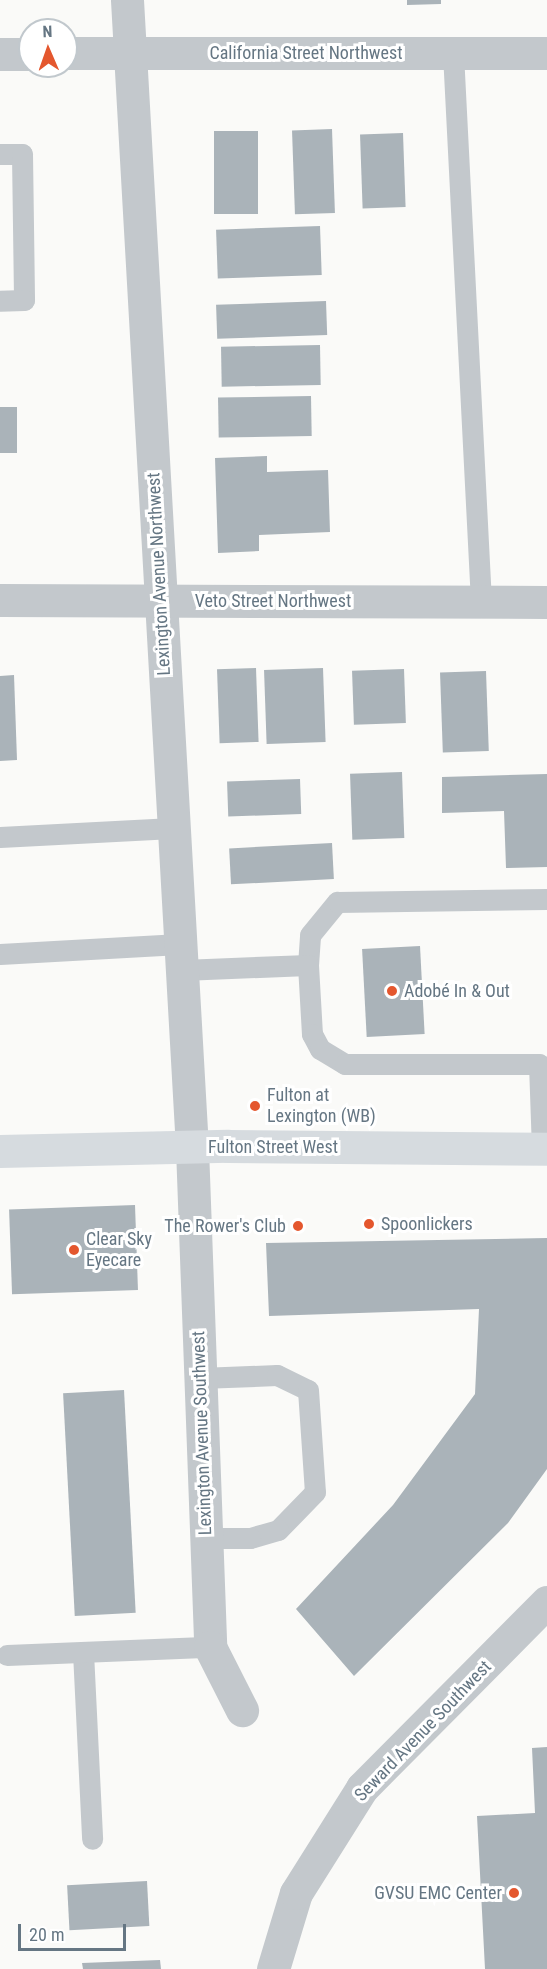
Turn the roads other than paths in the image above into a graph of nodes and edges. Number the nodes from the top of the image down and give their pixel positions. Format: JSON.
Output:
{"nodes":[{"id":1,"x":127,"y":0,"type":"edge"},
{"id":2,"x":78,"y":53,"type":"edge"},
{"id":3,"x":129,"y":53,"type":"junction"},
{"id":4,"x":453,"y":53,"type":"junction"},
{"id":5,"x":547,"y":53,"type":"edge"},
{"id":6,"x":0,"y":54,"type":"edge"},
{"id":7,"x":18,"y":54,"type":"edge"},
{"id":8,"x":0,"y":154,"type":"edge"},
{"id":9,"x":0,"y":301,"type":"edge"},
{"id":10,"x":0,"y":600,"type":"edge"},
{"id":11,"x":481,"y":601,"type":"junction"},
{"id":12,"x":161,"y":602,"type":"junction"},
{"id":13,"x":547,"y":602,"type":"edge"},
{"id":14,"x":172,"y":828,"type":"junction"},
{"id":15,"x":0,"y":837,"type":"edge"},
{"id":16,"x":547,"y":899,"type":"edge"},
{"id":17,"x":0,"y":954,"type":"edge"},
{"id":18,"x":181,"y":957,"type":"junction"},
{"id":19,"x":308,"y":965,"type":"junction"},
{"id":20,"x":543,"y":1063,"type":"edge"},
{"id":21,"x":192,"y":1148,"type":"junction"},
{"id":22,"x":544,"y":1149,"type":"edge"},
{"id":23,"x":0,"y":1151,"type":"edge"},
{"id":24,"x":200,"y":1378,"type":"junction"},
{"id":25,"x":206,"y":1538,"type":"junction"},
{"id":26,"x":547,"y":1602,"type":"edge"},
{"id":27,"x":210,"y":1647,"type":"junction"},
{"id":28,"x":83,"y":1652,"type":"junction"},
{"id":29,"x":7,"y":1655,"type":"dead end"},
{"id":30,"x":242,"y":1710,"type":"dead end"},
{"id":31,"x":92,"y":1839,"type":"dead end"},
{"id":32,"x":273,"y":1969,"type":"edge"}],
"edges":[{"from":1,"to":3,"type":"street","name":"Lexington Avenue Northwest"},
{"from":2,"to":3,"type":"street","name":"California Street Northwest"},
{"from":3,"to":4,"type":"street","name":"California Street Northwest"},
{"from":3,"to":12,"type":"street","name":"Lexington Avenue Northwest"},
{"from":4,"to":5,"type":"street","name":"California Street Northwest"},
{"from":4,"to":11,"type":"lane"},
{"from":6,"to":7,"type":"street"},
{"from":8,"to":9,"type":"lane"},
{"from":10,"to":12,"type":"street","name":"Veto Street Northwest"},
{"from":11,"to":12,"type":"street","name":"Veto Street Northwest"},
{"from":11,"to":13,"type":"street","name":"Veto Street Northwest"},
{"from":12,"to":14,"type":"street","name":"Lexington Avenue Northwest"},
{"from":14,"to":15,"type":"lane"},
{"from":14,"to":18,"type":"street","name":"Lexington Avenue Northwest"},
{"from":16,"to":19,"type":"lane"},
{"from":17,"to":18,"type":"lane"},
{"from":18,"to":19,"type":"lane"},
{"from":18,"to":21,"type":"street","name":"Lexington Avenue Northwest"},
{"from":19,"to":20,"type":"lane"},
{"from":20,"to":22,"type":"lane"},
{"from":21,"to":22,"type":"main road","name":"Fulton Street West"},
{"from":21,"to":23,"type":"main road","name":"Fulton Street West"},
{"from":21,"to":24,"type":"street","name":"Lexington Avenue Southwest"},
{"from":24,"to":25,"type":"street","name":"Lexington Avenue Southwest"},
{"from":24,"to":25,"type":"lane"},
{"from":25,"to":27,"type":"street","name":"Lexington Avenue Southwest"},
{"from":26,"to":32,"type":"street","name":"Seward Avenue Southwest"},
{"from":27,"to":28,"type":"lane"},
{"from":27,"to":30,"type":"street","name":"Lexington Avenue Southwest"},
{"from":28,"to":29,"type":"lane"},
{"from":28,"to":31,"type":"lane"}]}
